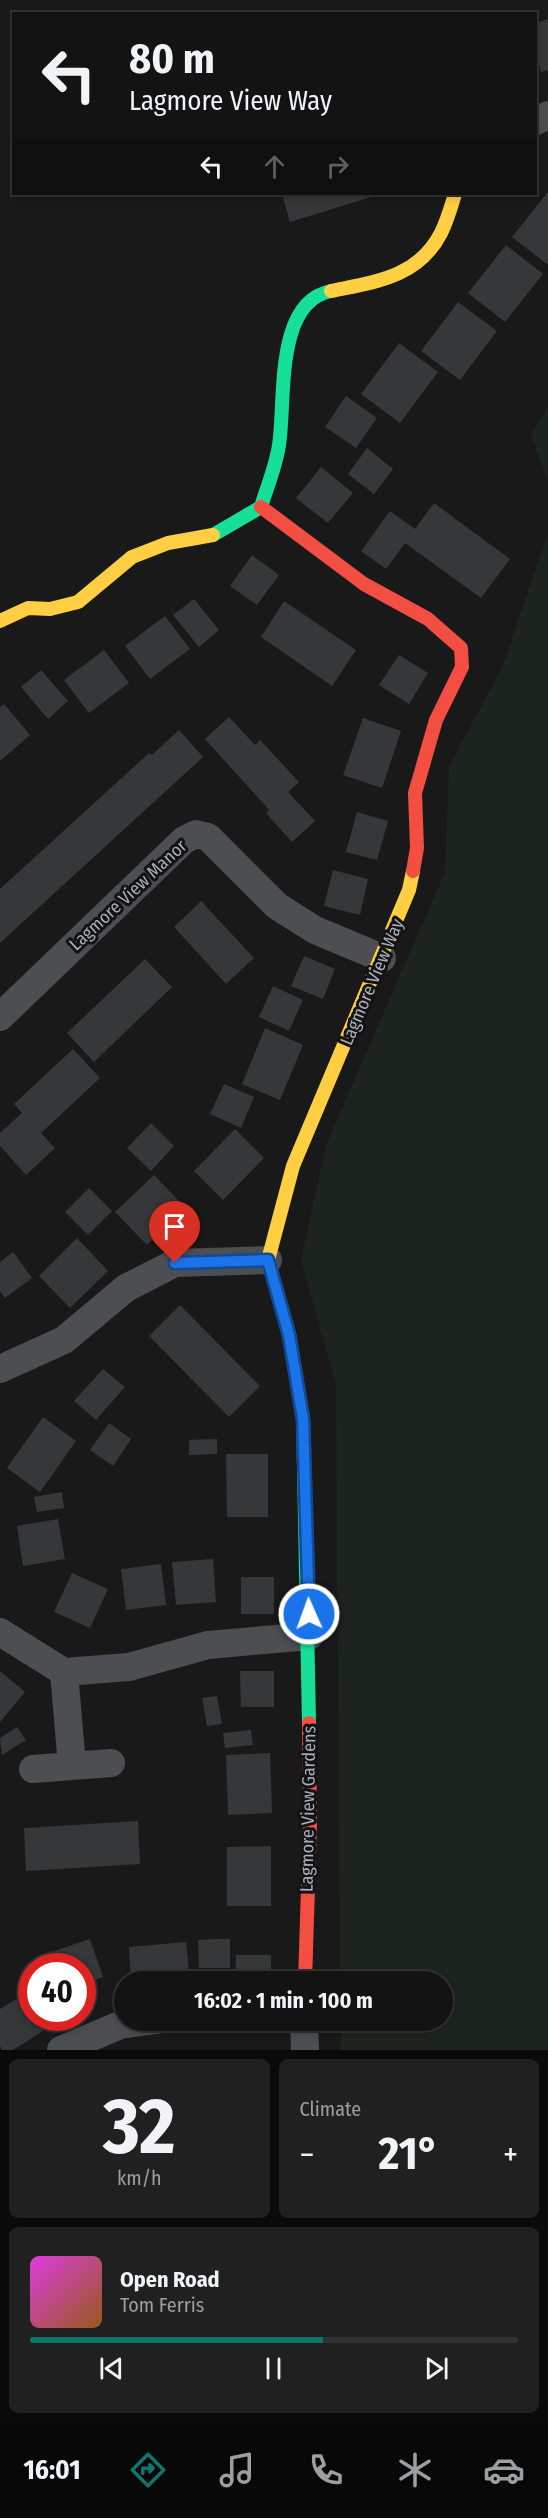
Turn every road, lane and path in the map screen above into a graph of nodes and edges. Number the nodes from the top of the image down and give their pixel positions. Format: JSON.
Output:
{"nodes":[{"id":1,"x":455,"y":195,"type":"edge"},
{"id":2,"x":261,"y":507,"type":"junction"},
{"id":3,"x":0,"y":621,"type":"edge"},
{"id":4,"x":382,"y":958,"type":"junction"},
{"id":5,"x":0,"y":1017,"type":"edge"},
{"id":6,"x":268,"y":1260,"type":"junction"},
{"id":7,"x":0,"y":1369,"type":"edge"},
{"id":8,"x":0,"y":1632,"type":"edge"},
{"id":9,"x":309,"y":1636,"type":"junction"},
{"id":10,"x":63,"y":1672,"type":"junction"},
{"id":11,"x":111,"y":1763,"type":"dead end"},
{"id":12,"x":72,"y":1766,"type":"junction"},
{"id":13,"x":33,"y":1769,"type":"dead end"},
{"id":14,"x":305,"y":1971,"type":"edge"},
{"id":15,"x":114,"y":2028,"type":"edge"},
{"id":16,"x":305,"y":2031,"type":"edge"},
{"id":17,"x":61,"y":2050,"type":"edge"},
{"id":18,"x":306,"y":2050,"type":"edge"}],
"edges":[{"from":1,"to":2,"type":"street"},
{"from":2,"to":3,"type":"street"},
{"from":2,"to":4,"type":"street","name":"Lagmore View Way"},
{"from":4,"to":5,"type":"street","name":"Lagmore View Manor"},
{"from":4,"to":6,"type":"street","name":"Lagmore View Way"},
{"from":6,"to":7,"type":"street"},
{"from":6,"to":9,"type":"street","name":"Lagmore View Gardens"},
{"from":8,"to":10,"type":"street"},
{"from":9,"to":10,"type":"street"},
{"from":9,"to":14,"type":"street","name":"Lagmore View Gardens"},
{"from":10,"to":12,"type":"street"},
{"from":11,"to":12,"type":"street"},
{"from":12,"to":13,"type":"street"},
{"from":15,"to":17,"type":"street"},
{"from":16,"to":18,"type":"street"}]}
